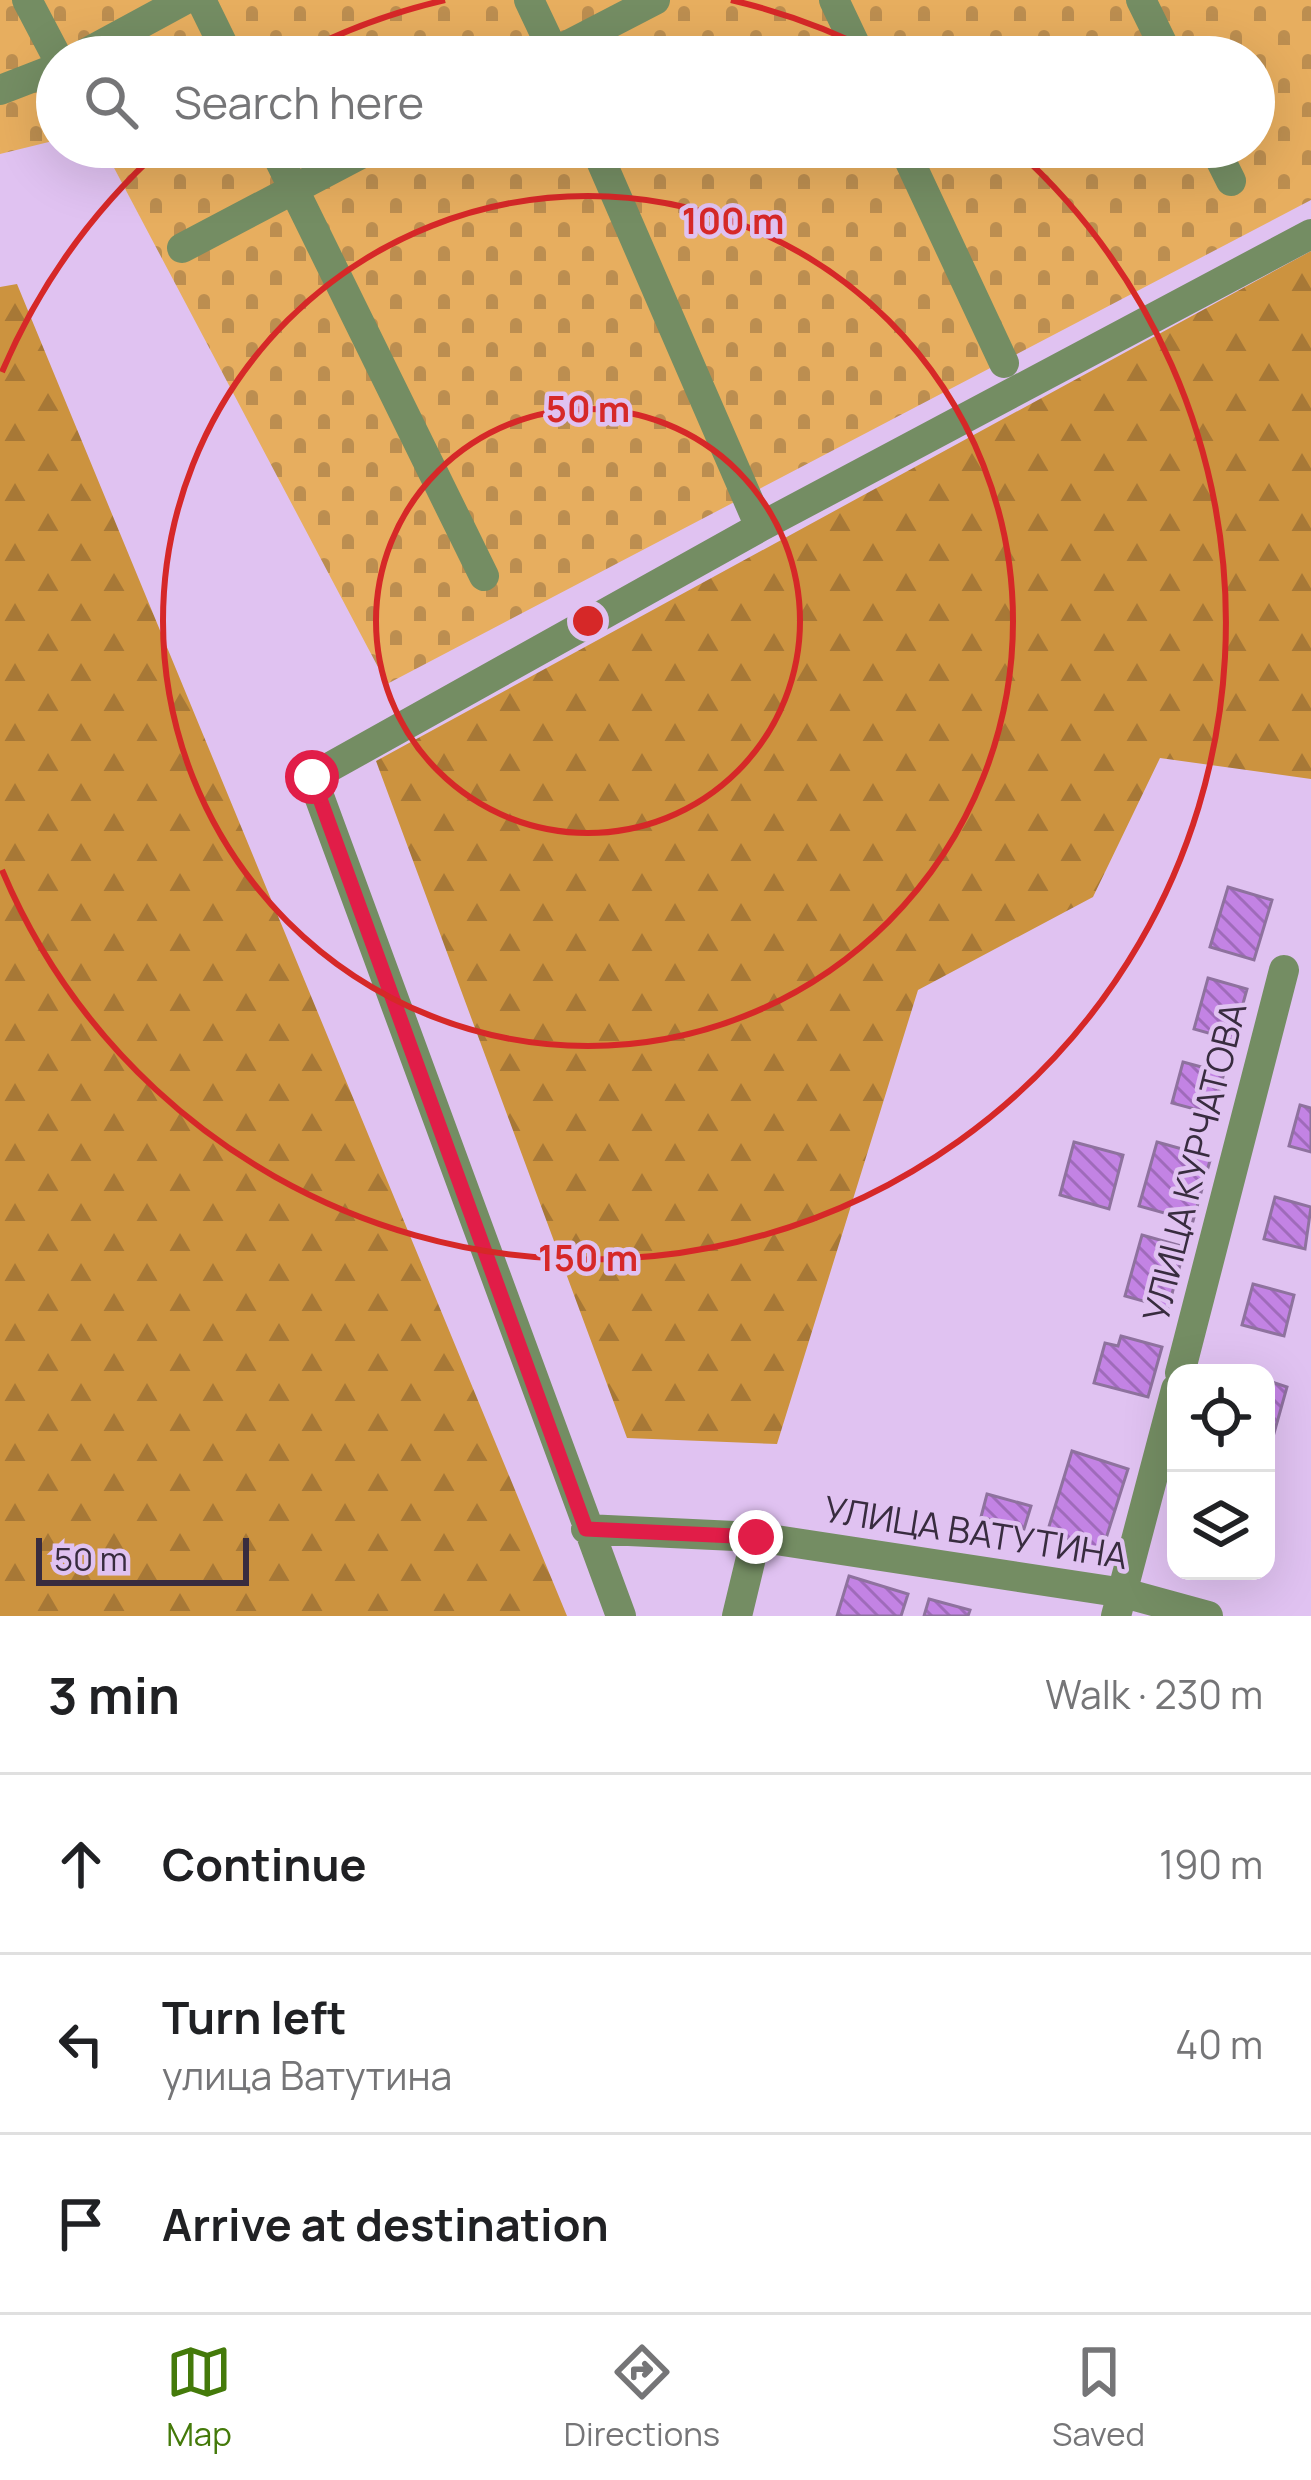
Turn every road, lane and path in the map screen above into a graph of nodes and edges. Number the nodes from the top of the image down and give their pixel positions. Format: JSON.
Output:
{"nodes":[{"id":1,"x":27,"y":0,"type":"edge"},
{"id":2,"x":184,"y":0,"type":"edge"},
{"id":3,"x":200,"y":0,"type":"edge"},
{"id":4,"x":529,"y":0,"type":"edge"},
{"id":5,"x":655,"y":0,"type":"edge"},
{"id":6,"x":834,"y":0,"type":"edge"},
{"id":7,"x":1141,"y":0,"type":"edge"},
{"id":8,"x":46,"y":36,"type":"edge"},
{"id":9,"x":118,"y":36,"type":"edge"},
{"id":10,"x":218,"y":36,"type":"edge"},
{"id":11,"x":544,"y":36,"type":"edge"},
{"id":12,"x":589,"y":36,"type":"edge"},
{"id":13,"x":850,"y":36,"type":"edge"},
{"id":14,"x":1159,"y":36,"type":"edge"},
{"id":15,"x":36,"y":76,"type":"edge"},
{"id":16,"x":0,"y":90,"type":"edge"},
{"id":17,"x":284,"y":168,"type":"edge"},
{"id":18,"x":334,"y":168,"type":"edge"},
{"id":19,"x":604,"y":168,"type":"edge"},
{"id":20,"x":913,"y":168,"type":"edge"},
{"id":21,"x":1224,"y":168,"type":"edge"},
{"id":22,"x":1231,"y":181,"type":"dead end"},
{"id":23,"x":294,"y":189,"type":"junction"},
{"id":24,"x":1311,"y":235,"type":"edge"},
{"id":25,"x":182,"y":248,"type":"dead end"},
{"id":26,"x":1004,"y":362,"type":"dead end"},
{"id":27,"x":760,"y":527,"type":"junction"},
{"id":28,"x":484,"y":576,"type":"dead end"},
{"id":29,"x":1284,"y":970,"type":"dead end"},
{"id":30,"x":1182,"y":1364,"type":"edge"},
{"id":31,"x":1167,"y":1424,"type":"edge"},
{"id":32,"x":586,"y":1529,"type":"junction"},
{"id":33,"x":756,"y":1537,"type":"junction"},
{"id":34,"x":1120,"y":1604,"type":"edge"},
{"id":35,"x":621,"y":1616,"type":"edge"},
{"id":36,"x":737,"y":1616,"type":"edge"},
{"id":37,"x":1208,"y":1616,"type":"edge"}],
"edges":[{"from":1,"to":8,"type":"street"},
{"from":2,"to":9,"type":"street"},
{"from":3,"to":10,"type":"street"},
{"from":4,"to":11,"type":"street"},
{"from":5,"to":12,"type":"street"},
{"from":6,"to":13,"type":"street"},
{"from":7,"to":14,"type":"street"},
{"from":15,"to":16,"type":"street"},
{"from":17,"to":23,"type":"street"},
{"from":18,"to":23,"type":"street"},
{"from":19,"to":27,"type":"street"},
{"from":20,"to":26,"type":"street"},
{"from":21,"to":22,"type":"street"},
{"from":23,"to":25,"type":"street"},
{"from":23,"to":28,"type":"street"},
{"from":24,"to":27,"type":"street"},
{"from":27,"to":32,"type":"street"},
{"from":29,"to":30,"type":"street","name":"УЛИЦА КУРЧАТОВА"},
{"from":31,"to":34,"type":"street"},
{"from":32,"to":33,"type":"street","name":"УЛИЦА ВАТУТИНА"},
{"from":32,"to":35,"type":"street"},
{"from":33,"to":34,"type":"street","name":"УЛИЦА ВАТУТИНА"},
{"from":33,"to":36,"type":"street"},
{"from":34,"to":37,"type":"street","name":"УЛИЦА ВАТУТИНА"}]}
